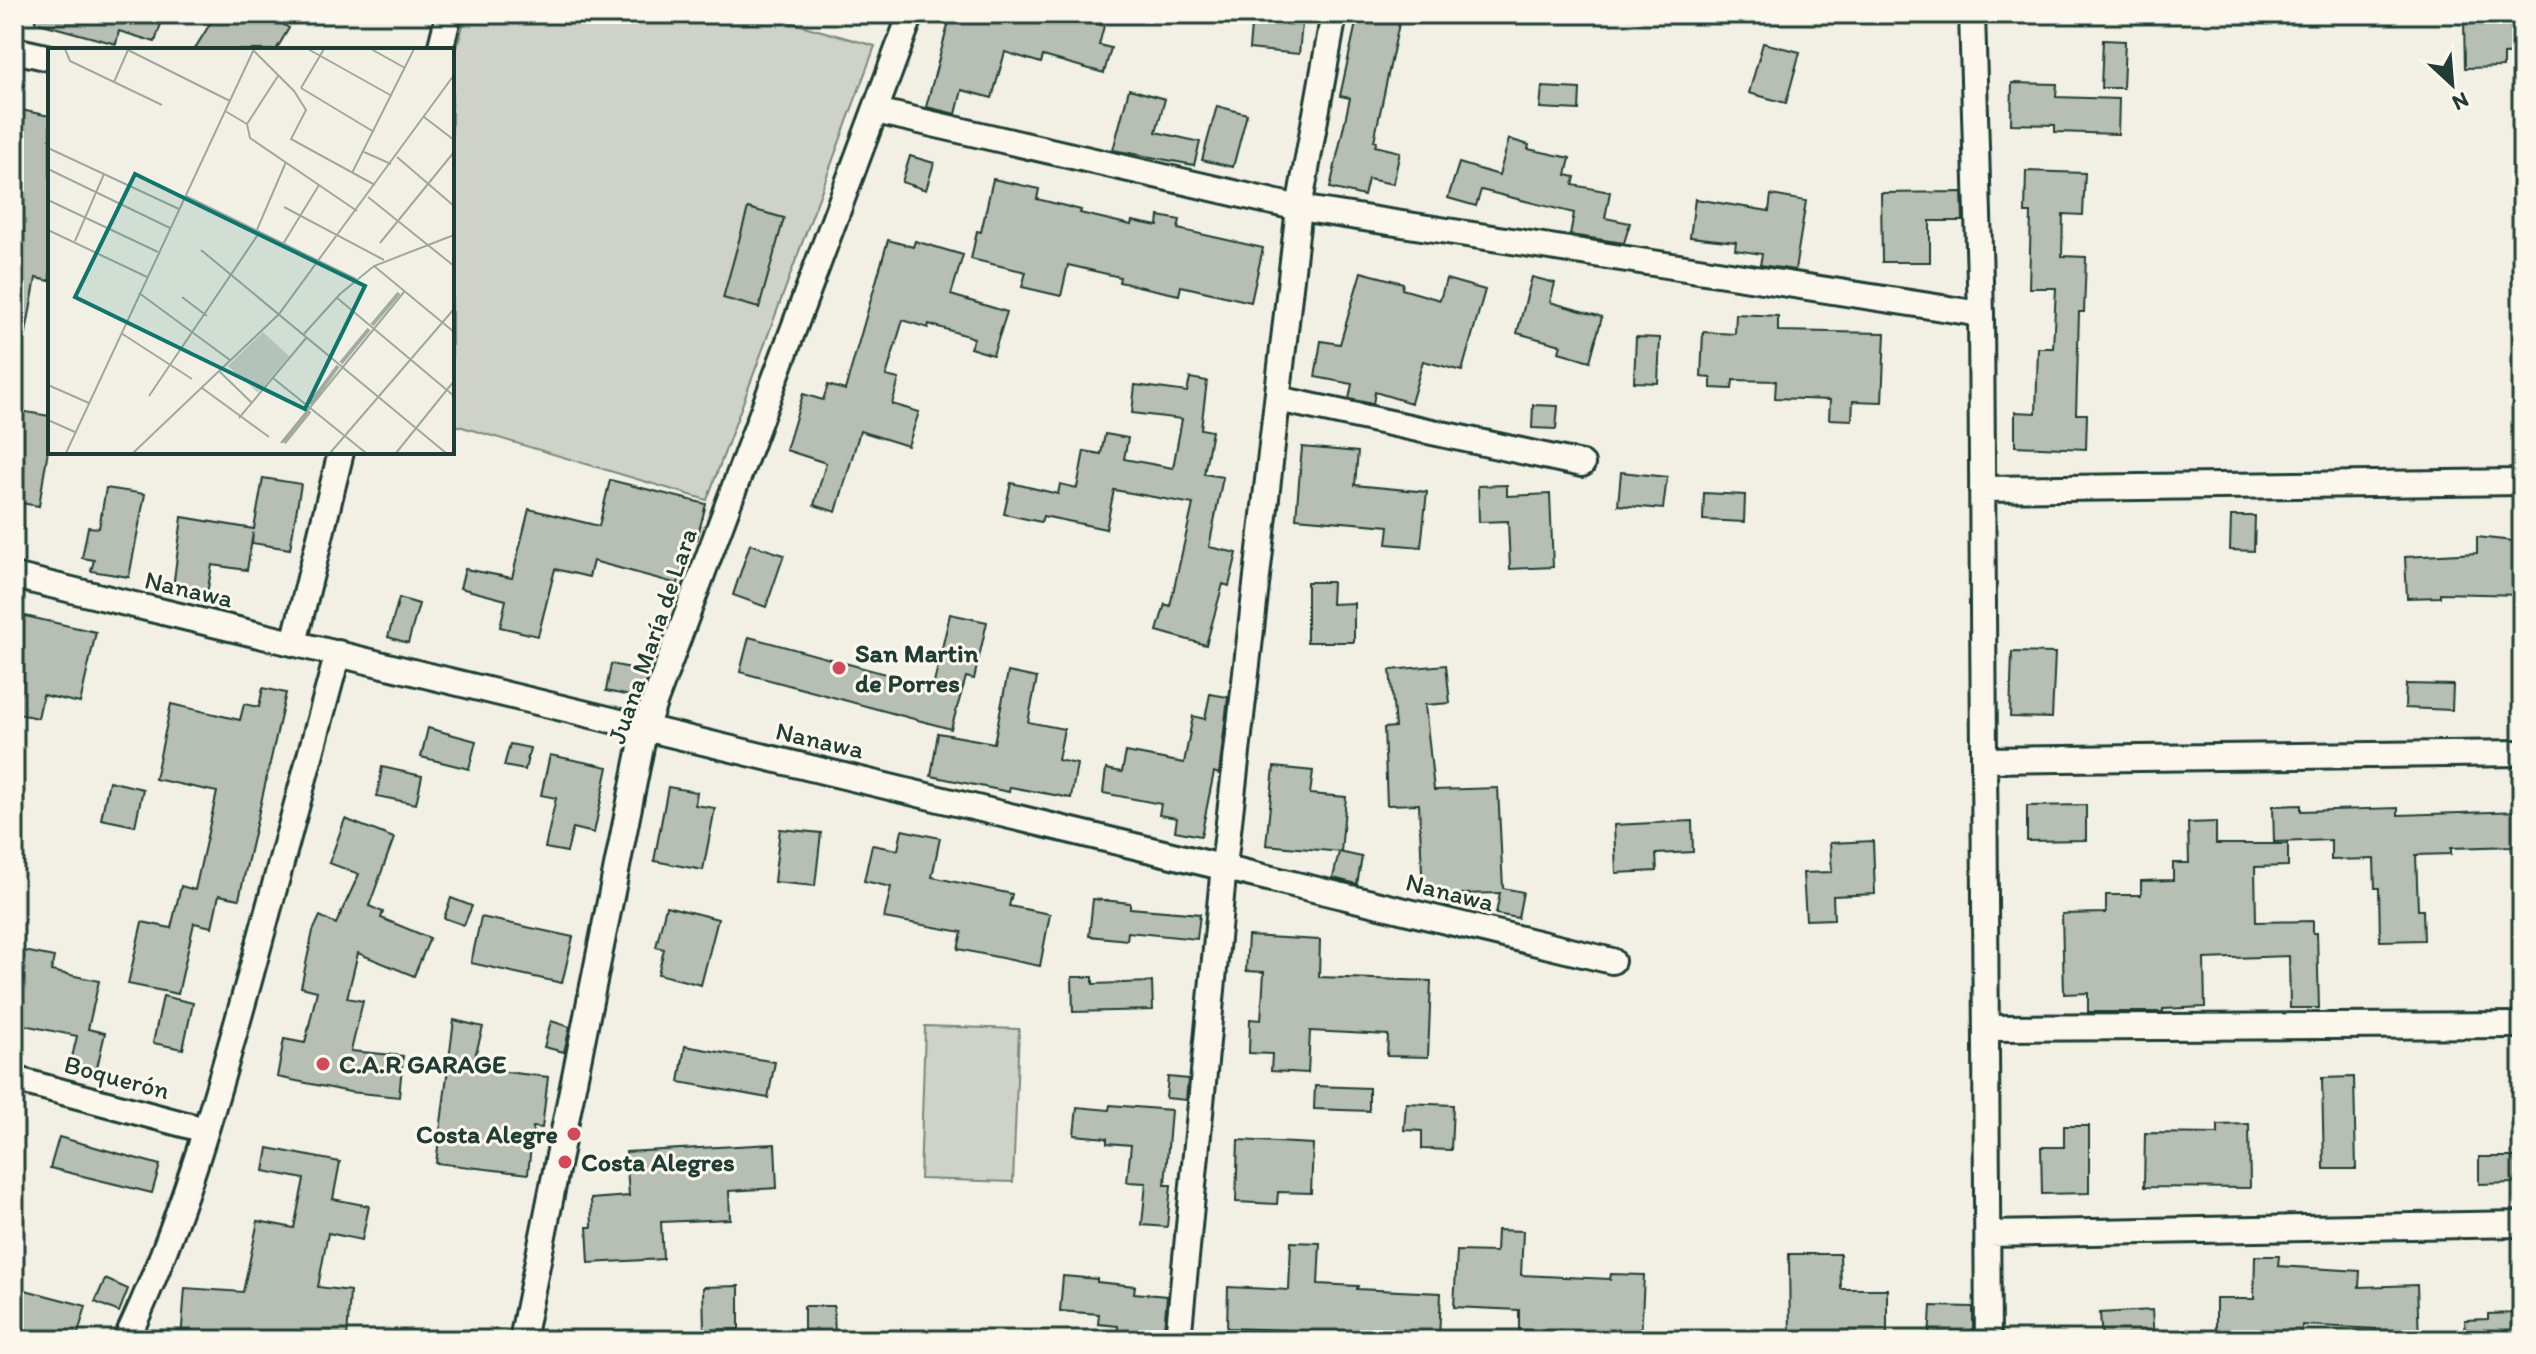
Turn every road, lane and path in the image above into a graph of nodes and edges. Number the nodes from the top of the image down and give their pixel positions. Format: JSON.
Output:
{"nodes":[{"id":1,"x":449,"y":14,"type":"edge"},
{"id":2,"x":911,"y":14,"type":"edge"},
{"id":3,"x":1334,"y":14,"type":"edge"},
{"id":4,"x":1972,"y":14,"type":"edge"},
{"id":5,"x":440,"y":48,"type":"edge"},
{"id":6,"x":14,"y":50,"type":"edge"},
{"id":7,"x":48,"y":58,"type":"edge"},
{"id":8,"x":876,"y":111,"type":"junction"},
{"id":9,"x":1299,"y":208,"type":"junction"},
{"id":10,"x":1981,"y":314,"type":"junction"},
{"id":11,"x":1278,"y":399,"type":"junction"},
{"id":12,"x":341,"y":454,"type":"edge"},
{"id":13,"x":1582,"y":464,"type":"dead end"},
{"id":14,"x":2522,"y":482,"type":"edge"},
{"id":15,"x":1982,"y":489,"type":"junction"},
{"id":16,"x":14,"y":576,"type":"edge"},
{"id":17,"x":294,"y":643,"type":"junction"},
{"id":18,"x":338,"y":653,"type":"junction"},
{"id":19,"x":645,"y":727,"type":"junction"},
{"id":20,"x":2522,"y":753,"type":"edge"},
{"id":21,"x":1984,"y":760,"type":"junction"},
{"id":22,"x":1224,"y":866,"type":"junction"},
{"id":23,"x":1612,"y":961,"type":"dead end"},
{"id":24,"x":2522,"y":1025,"type":"edge"},
{"id":25,"x":1986,"y":1028,"type":"junction"},
{"id":26,"x":14,"y":1079,"type":"edge"},
{"id":27,"x":205,"y":1130,"type":"junction"},
{"id":28,"x":2522,"y":1224,"type":"edge"},
{"id":29,"x":1988,"y":1234,"type":"junction"},
{"id":30,"x":126,"y":1340,"type":"edge"},
{"id":31,"x":522,"y":1340,"type":"edge"},
{"id":32,"x":1178,"y":1340,"type":"edge"},
{"id":33,"x":1988,"y":1340,"type":"edge"}],
"edges":[{"from":1,"to":5,"type":"street"},
{"from":2,"to":8,"type":"street","name":"Juana María de Lara"},
{"from":3,"to":9,"type":"street"},
{"from":4,"to":10,"type":"street"},
{"from":6,"to":7,"type":"street"},
{"from":8,"to":9,"type":"street"},
{"from":8,"to":19,"type":"street","name":"Juana María de Lara"},
{"from":9,"to":10,"type":"street"},
{"from":9,"to":11,"type":"street"},
{"from":10,"to":15,"type":"street"},
{"from":11,"to":13,"type":"street"},
{"from":11,"to":22,"type":"street"},
{"from":12,"to":17,"type":"street"},
{"from":14,"to":15,"type":"street"},
{"from":15,"to":21,"type":"street"},
{"from":16,"to":17,"type":"street","name":"Nanawa"},
{"from":17,"to":18,"type":"street","name":"Nanawa"},
{"from":18,"to":19,"type":"street","name":"Nanawa"},
{"from":18,"to":27,"type":"street"},
{"from":19,"to":22,"type":"street","name":"Nanawa"},
{"from":19,"to":31,"type":"street","name":"Juana María de Lara"},
{"from":20,"to":21,"type":"street"},
{"from":21,"to":25,"type":"street"},
{"from":22,"to":23,"type":"street","name":"Nanawa"},
{"from":22,"to":32,"type":"street"},
{"from":24,"to":25,"type":"street"},
{"from":25,"to":29,"type":"street"},
{"from":26,"to":27,"type":"street","name":"Boquerón"},
{"from":27,"to":30,"type":"street"},
{"from":28,"to":29,"type":"street"},
{"from":29,"to":33,"type":"street"}]}
